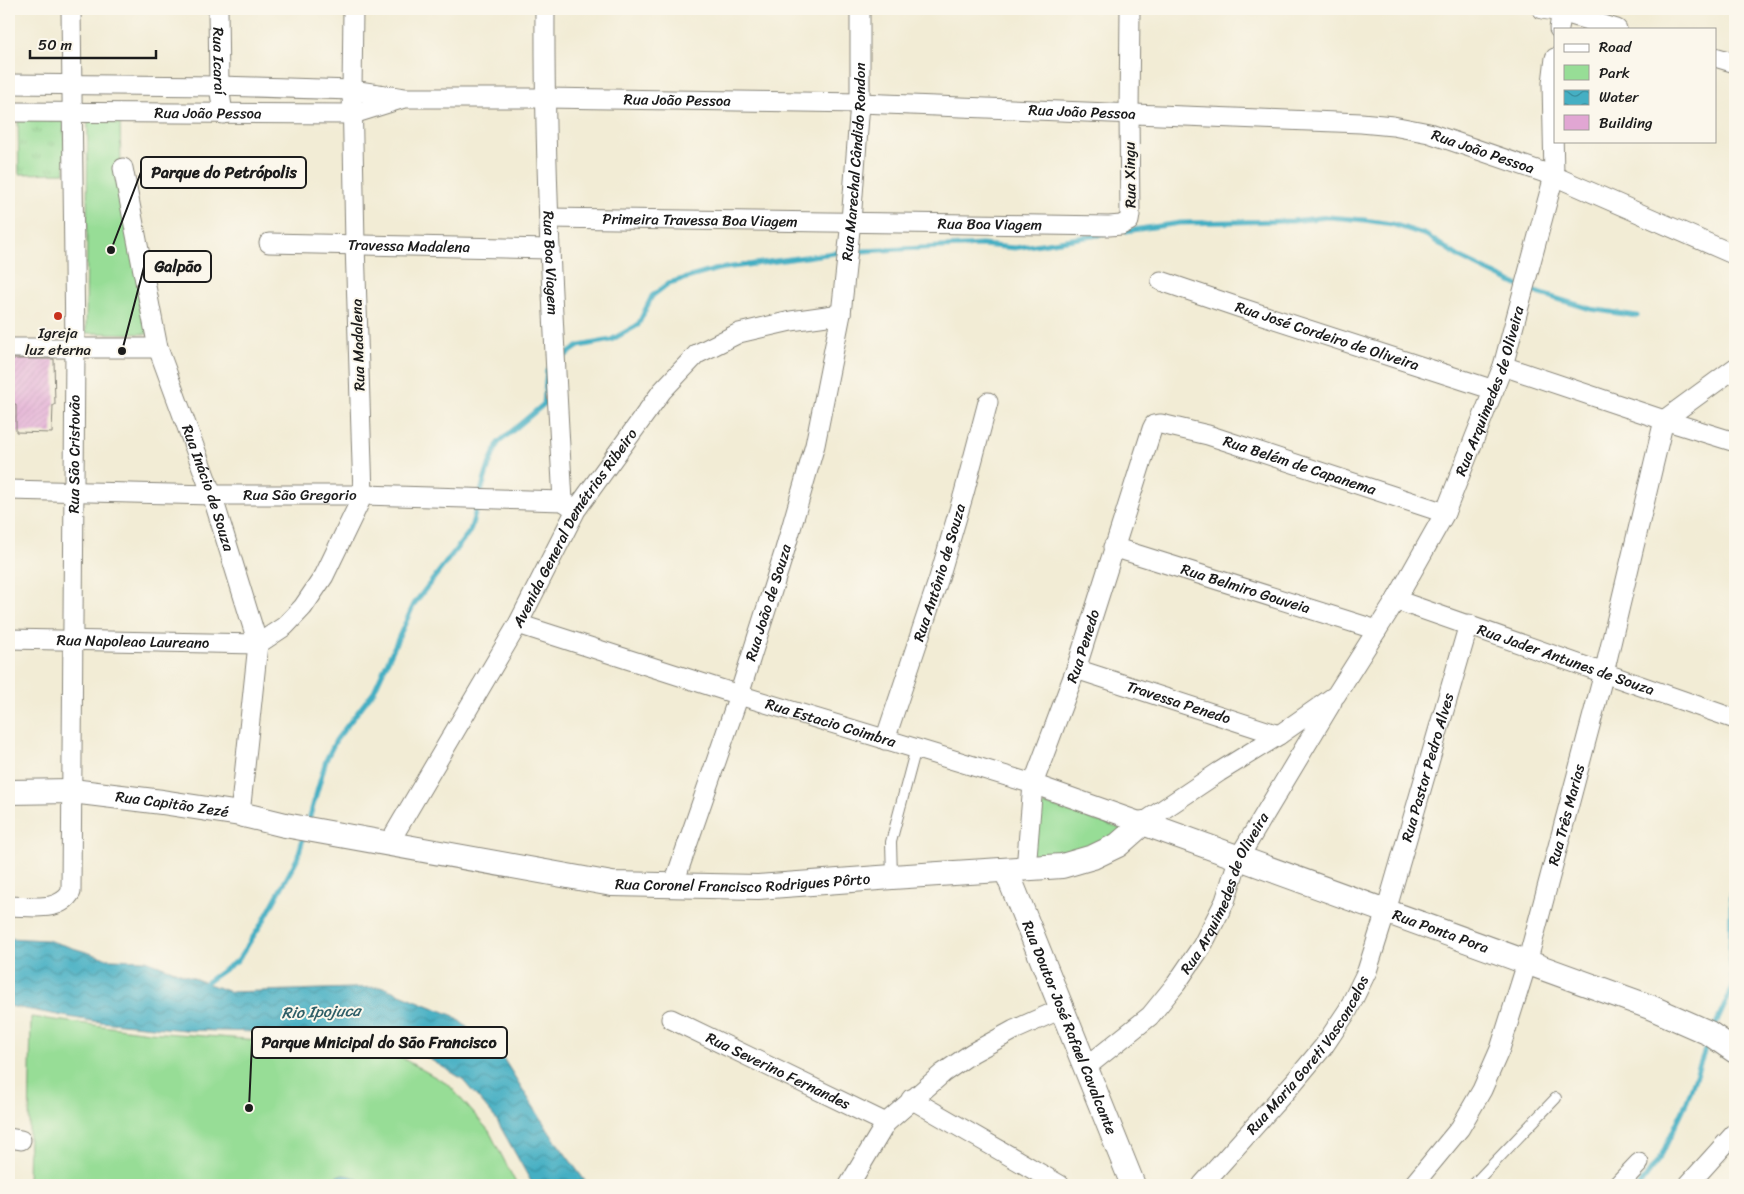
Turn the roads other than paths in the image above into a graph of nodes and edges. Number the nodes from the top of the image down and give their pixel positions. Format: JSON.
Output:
{"nodes":[{"id":1,"x":71,"y":9,"type":"edge"},
{"id":2,"x":218,"y":9,"type":"edge"},
{"id":3,"x":353,"y":9,"type":"edge"},
{"id":4,"x":546,"y":9,"type":"edge"},
{"id":5,"x":860,"y":9,"type":"edge"},
{"id":6,"x":1130,"y":9,"type":"edge"},
{"id":7,"x":1542,"y":9,"type":"edge"},
{"id":8,"x":1561,"y":17,"type":"edge"},
{"id":9,"x":1612,"y":28,"type":"edge"},
{"id":10,"x":1716,"y":57,"type":"edge"},
{"id":11,"x":1735,"y":63,"type":"edge"},
{"id":12,"x":1554,"y":66,"type":"edge"},
{"id":13,"x":9,"y":84,"type":"edge"},
{"id":14,"x":72,"y":85,"type":"junction"},
{"id":15,"x":219,"y":86,"type":"junction"},
{"id":16,"x":352,"y":90,"type":"junction"},
{"id":17,"x":404,"y":98,"type":"junction"},
{"id":18,"x":545,"y":98,"type":"junction"},
{"id":19,"x":860,"y":103,"type":"junction"},
{"id":20,"x":9,"y":112,"type":"edge"},
{"id":21,"x":73,"y":112,"type":"junction"},
{"id":22,"x":223,"y":114,"type":"junction"},
{"id":23,"x":354,"y":114,"type":"junction"},
{"id":24,"x":1129,"y":114,"type":"junction"},
{"id":25,"x":123,"y":168,"type":"dead end"},
{"id":26,"x":1554,"y":176,"type":"junction"},
{"id":27,"x":548,"y":218,"type":"junction"},
{"id":28,"x":851,"y":221,"type":"junction"},
{"id":29,"x":1129,"y":222,"type":"joint"},
{"id":30,"x":269,"y":243,"type":"dead end"},
{"id":31,"x":354,"y":244,"type":"junction"},
{"id":32,"x":550,"y":249,"type":"junction"},
{"id":33,"x":1735,"y":255,"type":"edge"},
{"id":34,"x":1161,"y":280,"type":"dead end"},
{"id":35,"x":841,"y":314,"type":"junction"},
{"id":36,"x":9,"y":348,"type":"edge"},
{"id":37,"x":75,"y":348,"type":"junction"},
{"id":38,"x":158,"y":348,"type":"junction"},
{"id":39,"x":1503,"y":366,"type":"junction"},
{"id":40,"x":1735,"y":368,"type":"edge"},
{"id":41,"x":1494,"y":390,"type":"junction"},
{"id":42,"x":988,"y":402,"type":"dead end"},
{"id":43,"x":1664,"y":420,"type":"junction"},
{"id":44,"x":1154,"y":425,"type":"joint"},
{"id":45,"x":1735,"y":442,"type":"edge"},
{"id":46,"x":9,"y":490,"type":"edge"},
{"id":47,"x":74,"y":492,"type":"junction"},
{"id":48,"x":212,"y":495,"type":"junction"},
{"id":49,"x":363,"y":495,"type":"junction"},
{"id":50,"x":569,"y":506,"type":"junction"},
{"id":51,"x":1444,"y":512,"type":"junction"},
{"id":52,"x":1113,"y":547,"type":"junction"},
{"id":53,"x":1396,"y":600,"type":"junction"},
{"id":54,"x":518,"y":624,"type":"junction"},
{"id":55,"x":1469,"y":624,"type":"junction"},
{"id":56,"x":1377,"y":630,"type":"junction"},
{"id":57,"x":9,"y":639,"type":"edge"},
{"id":58,"x":73,"y":639,"type":"junction"},
{"id":59,"x":258,"y":644,"type":"junction"},
{"id":60,"x":1076,"y":668,"type":"junction"},
{"id":61,"x":1604,"y":673,"type":"junction"},
{"id":62,"x":739,"y":695,"type":"junction"},
{"id":63,"x":1336,"y":695,"type":"junction"},
{"id":64,"x":1735,"y":719,"type":"edge"},
{"id":65,"x":1279,"y":735,"type":"junction"},
{"id":66,"x":885,"y":740,"type":"junction"},
{"id":67,"x":916,"y":748,"type":"junction"},
{"id":68,"x":1033,"y":784,"type":"junction"},
{"id":69,"x":72,"y":791,"type":"junction"},
{"id":70,"x":9,"y":792,"type":"edge"},
{"id":71,"x":240,"y":814,"type":"junction"},
{"id":72,"x":1143,"y":823,"type":"junction"},
{"id":73,"x":334,"y":833,"type":"joint"},
{"id":74,"x":389,"y":843,"type":"junction"},
{"id":75,"x":1239,"y":857,"type":"junction"},
{"id":76,"x":1016,"y":870,"type":"junction"},
{"id":77,"x":892,"y":877,"type":"junction"},
{"id":78,"x":673,"y":886,"type":"junction"},
{"id":79,"x":9,"y":906,"type":"edge"},
{"id":80,"x":1386,"y":912,"type":"junction"},
{"id":81,"x":1527,"y":963,"type":"junction"},
{"id":82,"x":1061,"y":1009,"type":"junction"},
{"id":83,"x":671,"y":1019,"type":"dead end"},
{"id":84,"x":1735,"y":1051,"type":"edge"},
{"id":85,"x":1085,"y":1068,"type":"junction"},
{"id":86,"x":1556,"y":1098,"type":"dead end"},
{"id":87,"x":911,"y":1099,"type":"junction"},
{"id":88,"x":886,"y":1123,"type":"junction"},
{"id":89,"x":1735,"y":1133,"type":"edge"},
{"id":90,"x":1639,"y":1162,"type":"dead end"},
{"id":91,"x":849,"y":1185,"type":"edge"},
{"id":92,"x":1060,"y":1185,"type":"edge"},
{"id":93,"x":1133,"y":1185,"type":"edge"},
{"id":94,"x":1202,"y":1185,"type":"edge"},
{"id":95,"x":1414,"y":1185,"type":"edge"},
{"id":96,"x":1473,"y":1185,"type":"edge"},
{"id":97,"x":1618,"y":1185,"type":"edge"},
{"id":98,"x":1688,"y":1185,"type":"edge"}],
"edges":[{"from":1,"to":14,"type":"street","name":"Rua São Cristovão"},
{"from":2,"to":15,"type":"street","name":"Rua Icaraí"},
{"from":3,"to":16,"type":"street","name":"Rua Madalena"},
{"from":4,"to":18,"type":"street","name":"Rua Boa Viagem"},
{"from":5,"to":19,"type":"street","name":"Rua Marechal Cândido Rondon"},
{"from":6,"to":24,"type":"street","name":"Rua Xingu"},
{"from":7,"to":8,"type":"street"},
{"from":8,"to":9,"type":"street"},
{"from":10,"to":11,"type":"street"},
{"from":12,"to":26,"type":"street","name":"Rua Arquimedes de Oliveira"},
{"from":13,"to":14,"type":"street","name":"Rua João Pessoa"},
{"from":14,"to":15,"type":"street","name":"Rua João Pessoa"},
{"from":14,"to":21,"type":"street","name":"Rua São Cristovão"},
{"from":15,"to":16,"type":"street","name":"Rua João Pessoa"},
{"from":15,"to":22,"type":"street","name":"Rua Icaraí"},
{"from":16,"to":17,"type":"street","name":"Rua João Pessoa"},
{"from":16,"to":23,"type":"street","name":"Rua Madalena"},
{"from":17,"to":18,"type":"street","name":"Rua João Pessoa"},
{"from":17,"to":23,"type":"street","name":"Rua João Pessoa"},
{"from":18,"to":19,"type":"street","name":"Rua João Pessoa"},
{"from":18,"to":27,"type":"street","name":"Rua Boa Viagem"},
{"from":19,"to":24,"type":"street","name":"Rua João Pessoa"},
{"from":19,"to":28,"type":"street","name":"Rua Marechal Cândido Rondon"},
{"from":20,"to":21,"type":"street","name":"Rua João Pessoa"},
{"from":21,"to":22,"type":"street","name":"Rua João Pessoa"},
{"from":21,"to":37,"type":"street","name":"Rua São Cristovão"},
{"from":22,"to":23,"type":"street","name":"Rua João Pessoa"},
{"from":23,"to":31,"type":"street","name":"Rua Madalena"},
{"from":24,"to":26,"type":"street","name":"Rua João Pessoa"},
{"from":24,"to":29,"type":"street","name":"Rua Xingu"},
{"from":25,"to":38,"type":"street","name":"Rua Inácio de Souza"},
{"from":26,"to":33,"type":"street","name":"Rua João Pessoa"},
{"from":26,"to":39,"type":"street","name":"Rua Arquimedes de Oliveira"},
{"from":27,"to":28,"type":"street","name":"Primeira Travessa Boa Viagem"},
{"from":27,"to":32,"type":"street","name":"Rua Boa Viagem"},
{"from":28,"to":29,"type":"street","name":"Rua Boa Viagem"},
{"from":28,"to":35,"type":"street","name":"Rua Marechal Cândido Rondon"},
{"from":30,"to":31,"type":"street","name":"Travessa Madalena"},
{"from":31,"to":32,"type":"street","name":"Travessa Madalena"},
{"from":31,"to":49,"type":"street","name":"Rua Madalena"},
{"from":32,"to":50,"type":"street","name":"Rua Boa Viagem"},
{"from":34,"to":41,"type":"street","name":"Rua José Cordeiro de Oliveira"},
{"from":35,"to":50,"type":"street","name":"Avenida General Demétrios Ribeiro"},
{"from":35,"to":62,"type":"street","name":"Rua João de Souza"},
{"from":36,"to":37,"type":"street"},
{"from":37,"to":38,"type":"street"},
{"from":37,"to":47,"type":"street","name":"Rua São Cristovão"},
{"from":38,"to":48,"type":"street","name":"Rua Inácio de Souza"},
{"from":39,"to":41,"type":"street","name":"Rua Arquimedes de Oliveira"},
{"from":39,"to":43,"type":"street"},
{"from":40,"to":43,"type":"street"},
{"from":41,"to":51,"type":"street","name":"Rua Arquimedes de Oliveira"},
{"from":42,"to":66,"type":"street","name":"Rua Antônio de Souza"},
{"from":43,"to":45,"type":"street"},
{"from":43,"to":61,"type":"street","name":"Rua Três Marias"},
{"from":44,"to":51,"type":"street","name":"Rua Belém de Capanema"},
{"from":44,"to":52,"type":"street","name":"Rua Penedo"},
{"from":46,"to":47,"type":"street","name":"Rua São Gregorio"},
{"from":47,"to":48,"type":"street","name":"Rua São Gregorio"},
{"from":47,"to":58,"type":"street","name":"Rua São Cristovão"},
{"from":48,"to":49,"type":"street","name":"Rua São Gregorio"},
{"from":48,"to":59,"type":"street","name":"Rua Inácio de Souza"},
{"from":49,"to":50,"type":"street","name":"Rua São Gregorio"},
{"from":49,"to":59,"type":"street","name":"Rua Madalena"},
{"from":50,"to":54,"type":"street","name":"Avenida General Demétrios Ribeiro"},
{"from":51,"to":53,"type":"street","name":"Rua Arquimedes de Oliveira"},
{"from":52,"to":56,"type":"street","name":"Rua Belmiro Gouveia"},
{"from":52,"to":60,"type":"street","name":"Rua Penedo"},
{"from":53,"to":55,"type":"street","name":"Rua Jader Antunes de Souza"},
{"from":53,"to":56,"type":"street","name":"Rua Arquimedes de Oliveira"},
{"from":54,"to":62,"type":"street","name":"Rua Estacio Coimbra"},
{"from":54,"to":74,"type":"street","name":"Avenida General Demétrios Ribeiro"},
{"from":55,"to":61,"type":"street","name":"Rua Jader Antunes de Souza"},
{"from":55,"to":80,"type":"street","name":"Rua Pastor Pedro Alves"},
{"from":56,"to":63,"type":"street","name":"Rua Arquimedes de Oliveira"},
{"from":57,"to":58,"type":"street","name":"Rua Napoleao Laureano"},
{"from":58,"to":59,"type":"street","name":"Rua Napoleao Laureano"},
{"from":58,"to":69,"type":"street","name":"Rua São Cristovão"},
{"from":59,"to":71,"type":"street","name":"Rua Inácio de Souza"},
{"from":60,"to":65,"type":"street","name":"Travessa Penedo"},
{"from":60,"to":68,"type":"street","name":"Rua Penedo"},
{"from":61,"to":64,"type":"street","name":"Rua Jader Antunes de Souza"},
{"from":61,"to":81,"type":"street","name":"Rua Três Marias"},
{"from":62,"to":66,"type":"street","name":"Rua Estacio Coimbra"},
{"from":62,"to":78,"type":"street","name":"Rua João de Souza"},
{"from":63,"to":65,"type":"street","name":"Rua Arquimedes de Oliveira"},
{"from":63,"to":75,"type":"street","name":"Rua Arquimedes de Oliveira"},
{"from":65,"to":72,"type":"street","name":"Rua Arquimedes de Oliveira"},
{"from":66,"to":67,"type":"street","name":"Rua Estacio Coimbra"},
{"from":67,"to":68,"type":"street","name":"Rua Estacio Coimbra"},
{"from":67,"to":77,"type":"lane"},
{"from":68,"to":72,"type":"street","name":"Rua Estacio Coimbra"},
{"from":68,"to":76,"type":"street","name":"Rua Penedo"},
{"from":69,"to":70,"type":"street","name":"Rua Capitão Zezé"},
{"from":69,"to":71,"type":"street","name":"Rua Capitão Zezé"},
{"from":69,"to":79,"type":"street","name":"Rua São Cristovão"},
{"from":71,"to":73,"type":"street","name":"Rua Capitão Zezé"},
{"from":72,"to":75,"type":"street","name":"Rua Ponta Pora"},
{"from":72,"to":76,"type":"street","name":"Rua Coronel Francisco Rodrigues Pôrto"},
{"from":73,"to":74,"type":"street","name":"Rua Coronel Francisco Rodrigues Pôrto"},
{"from":74,"to":78,"type":"street","name":"Rua Coronel Francisco Rodrigues Pôrto"},
{"from":75,"to":80,"type":"street","name":"Rua Ponta Pora"},
{"from":75,"to":85,"type":"street","name":"Rua Arquimedes de Oliveira"},
{"from":76,"to":77,"type":"street","name":"Rua Coronel Francisco Rodrigues Pôrto"},
{"from":76,"to":82,"type":"street","name":"Rua Doutor José Rafael Cavalcante"},
{"from":77,"to":78,"type":"street","name":"Rua Coronel Francisco Rodrigues Pôrto"},
{"from":80,"to":81,"type":"street","name":"Rua Ponta Pora"},
{"from":80,"to":94,"type":"street","name":"Rua Maria Goreti Vasconcelos"},
{"from":81,"to":84,"type":"street","name":"Rua Ponta Pora"},
{"from":81,"to":95,"type":"street","name":"Rua Três Marias"},
{"from":82,"to":85,"type":"street","name":"Rua Doutor José Rafael Cavalcante"},
{"from":82,"to":87,"type":"street"},
{"from":83,"to":88,"type":"street","name":"Rua Severino Fernandes"},
{"from":85,"to":93,"type":"street","name":"Rua Doutor José Rafael Cavalcante"},
{"from":86,"to":96,"type":"lane"},
{"from":87,"to":88,"type":"street"},
{"from":87,"to":92,"type":"street"},
{"from":88,"to":91,"type":"street"},
{"from":89,"to":98,"type":"street"},
{"from":90,"to":97,"type":"street"}]}
